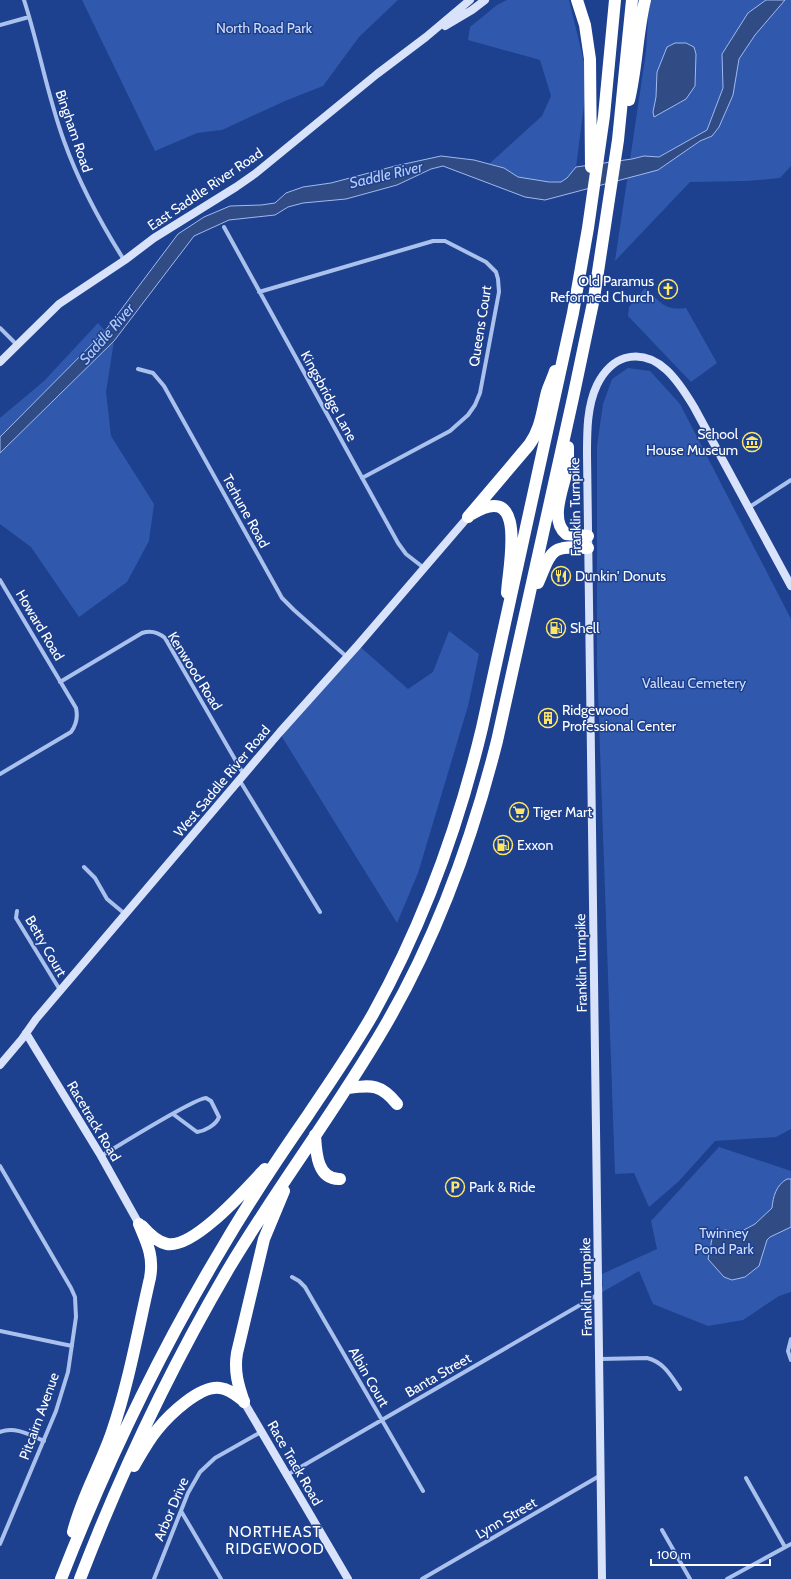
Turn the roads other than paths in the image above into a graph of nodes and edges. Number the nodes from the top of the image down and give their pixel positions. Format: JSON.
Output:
{"nodes":[{"id":1,"x":24,"y":0,"type":"edge"},
{"id":2,"x":470,"y":0,"type":"edge"},
{"id":3,"x":485,"y":0,"type":"edge"},
{"id":4,"x":569,"y":0,"type":"edge"},
{"id":5,"x":577,"y":0,"type":"edge"},
{"id":6,"x":615,"y":0,"type":"edge"},
{"id":7,"x":632,"y":0,"type":"edge"},
{"id":8,"x":645,"y":0,"type":"edge"},
{"id":9,"x":29,"y":17,"type":"junction"},
{"id":10,"x":0,"y":25,"type":"edge"},
{"id":11,"x":585,"y":25,"type":"junction"},
{"id":12,"x":426,"y":37,"type":"junction"},
{"id":13,"x":618,"y":140,"type":"junction"},
{"id":14,"x":596,"y":144,"type":"junction"},
{"id":15,"x":224,"y":227,"type":"dead end"},
{"id":16,"x":124,"y":260,"type":"junction"},
{"id":17,"x":259,"y":292,"type":"junction"},
{"id":18,"x":0,"y":328,"type":"edge"},
{"id":19,"x":567,"y":342,"type":"junction"},
{"id":20,"x":17,"y":345,"type":"junction"},
{"id":21,"x":0,"y":362,"type":"edge"},
{"id":22,"x":138,"y":369,"type":"dead end"},
{"id":23,"x":570,"y":413,"type":"junction"},
{"id":24,"x":362,"y":478,"type":"junction"},
{"id":25,"x":791,"y":480,"type":"edge"},
{"id":26,"x":748,"y":508,"type":"junction"},
{"id":27,"x":468,"y":517,"type":"junction"},
{"id":28,"x":588,"y":542,"type":"junction"},
{"id":29,"x":424,"y":568,"type":"junction"},
{"id":30,"x":0,"y":580,"type":"edge"},
{"id":31,"x":791,"y":586,"type":"edge"},
{"id":32,"x":526,"y":612,"type":"junction"},
{"id":33,"x":505,"y":628,"type":"junction"},
{"id":34,"x":347,"y":657,"type":"junction"},
{"id":35,"x":60,"y":682,"type":"junction"},
{"id":36,"x":0,"y":774,"type":"edge"},
{"id":37,"x":242,"y":778,"type":"junction"},
{"id":38,"x":84,"y":867,"type":"dead end"},
{"id":39,"x":17,"y":911,"type":"dead end"},
{"id":40,"x":320,"y":912,"type":"dead end"},
{"id":41,"x":126,"y":915,"type":"junction"},
{"id":42,"x":60,"y":991,"type":"junction"},
{"id":43,"x":26,"y":1033,"type":"junction"},
{"id":44,"x":0,"y":1065,"type":"edge"},
{"id":45,"x":348,"y":1088,"type":"junction"},
{"id":46,"x":397,"y":1104,"type":"dead end"},
{"id":47,"x":173,"y":1114,"type":"junction"},
{"id":48,"x":315,"y":1135,"type":"junction"},
{"id":49,"x":284,"y":1150,"type":"junction"},
{"id":50,"x":101,"y":1156,"type":"junction"},
{"id":51,"x":299,"y":1159,"type":"junction"},
{"id":52,"x":0,"y":1166,"type":"edge"},
{"id":53,"x":340,"y":1179,"type":"dead end"},
{"id":54,"x":139,"y":1224,"type":"junction"},
{"id":55,"x":292,"y":1277,"type":"dead end"},
{"id":56,"x":599,"y":1294,"type":"junction"},
{"id":57,"x":0,"y":1331,"type":"edge"},
{"id":58,"x":791,"y":1339,"type":"edge"},
{"id":59,"x":72,"y":1346,"type":"junction"},
{"id":60,"x":600,"y":1359,"type":"junction"},
{"id":61,"x":791,"y":1360,"type":"edge"},
{"id":62,"x":680,"y":1389,"type":"dead end"},
{"id":63,"x":244,"y":1402,"type":"junction"},
{"id":64,"x":382,"y":1420,"type":"junction"},
{"id":65,"x":0,"y":1432,"type":"edge"},
{"id":66,"x":262,"y":1432,"type":"junction"},
{"id":67,"x":44,"y":1441,"type":"junction"},
{"id":68,"x":287,"y":1475,"type":"junction"},
{"id":69,"x":601,"y":1475,"type":"junction"},
{"id":70,"x":746,"y":1478,"type":"dead end"},
{"id":71,"x":423,"y":1491,"type":"dead end"},
{"id":72,"x":110,"y":1505,"type":"junction"},
{"id":73,"x":181,"y":1511,"type":"junction"},
{"id":74,"x":662,"y":1530,"type":"dead end"},
{"id":75,"x":0,"y":1544,"type":"edge"},
{"id":76,"x":791,"y":1544,"type":"edge"},
{"id":77,"x":785,"y":1547,"type":"junction"},
{"id":78,"x":61,"y":1579,"type":"edge"},
{"id":79,"x":80,"y":1579,"type":"edge"},
{"id":80,"x":154,"y":1579,"type":"edge"},
{"id":81,"x":221,"y":1579,"type":"edge"},
{"id":82,"x":348,"y":1579,"type":"edge"},
{"id":83,"x":422,"y":1579,"type":"edge"},
{"id":84,"x":602,"y":1579,"type":"edge"},
{"id":85,"x":690,"y":1579,"type":"edge"},
{"id":86,"x":727,"y":1579,"type":"edge"}],
"edges":[{"from":1,"to":9,"type":"street","name":"Bingham Road"},
{"from":2,"to":12,"type":"street","name":"East Saddle River Road"},
{"from":3,"to":12,"type":"street","name":"East Saddle River Road"},
{"from":4,"to":11,"type":"highway"},
{"from":5,"to":11,"type":"highway"},
{"from":6,"to":14,"type":"highway"},
{"from":7,"to":13,"type":"highway"},
{"from":8,"to":13,"type":"highway"},
{"from":9,"to":10,"type":"street"},
{"from":9,"to":16,"type":"street","name":"Bingham Road"},
{"from":11,"to":14,"type":"highway"},
{"from":12,"to":16,"type":"street","name":"East Saddle River Road"},
{"from":13,"to":23,"type":"highway"},
{"from":14,"to":19,"type":"highway"},
{"from":15,"to":17,"type":"street","name":"Kingsbridge Lane"},
{"from":16,"to":20,"type":"street","name":"East Saddle River Road"},
{"from":17,"to":24,"type":"street","name":"Kingsbridge Lane"},
{"from":17,"to":24,"type":"street","name":"Queens Court"},
{"from":18,"to":20,"type":"street"},
{"from":19,"to":27,"type":"highway"},
{"from":19,"to":33,"type":"highway"},
{"from":20,"to":21,"type":"street","name":"East Saddle River Road"},
{"from":22,"to":34,"type":"street","name":"Terhune Road"},
{"from":23,"to":28,"type":"highway"},
{"from":23,"to":32,"type":"highway"},
{"from":24,"to":29,"type":"street","name":"Kingsbridge Lane"},
{"from":25,"to":26,"type":"street"},
{"from":26,"to":28,"type":"street","name":"Franklin Turnpike"},
{"from":26,"to":31,"type":"street"},
{"from":27,"to":29,"type":"street","name":"West Saddle River Road"},
{"from":27,"to":33,"type":"highway"},
{"from":28,"to":32,"type":"highway"},
{"from":28,"to":56,"type":"street","name":"Franklin Turnpike"},
{"from":29,"to":34,"type":"street","name":"West Saddle River Road"},
{"from":30,"to":35,"type":"street","name":"Howard Road"},
{"from":32,"to":45,"type":"highway"},
{"from":33,"to":49,"type":"highway"},
{"from":34,"to":37,"type":"street","name":"West Saddle River Road"},
{"from":35,"to":36,"type":"street","name":"Howard Road"},
{"from":35,"to":37,"type":"street","name":"Kenwood Road"},
{"from":37,"to":40,"type":"street"},
{"from":37,"to":41,"type":"street","name":"West Saddle River Road"},
{"from":38,"to":41,"type":"street"},
{"from":39,"to":42,"type":"street","name":"Betty Court"},
{"from":41,"to":42,"type":"street","name":"West Saddle River Road"},
{"from":42,"to":43,"type":"street","name":"West Saddle River Road"},
{"from":43,"to":44,"type":"street","name":"West Saddle River Road"},
{"from":43,"to":50,"type":"street","name":"Racetrack Road"},
{"from":45,"to":46,"type":"highway"},
{"from":45,"to":48,"type":"highway"},
{"from":47,"to":47,"type":"street"},
{"from":47,"to":50,"type":"street"},
{"from":48,"to":51,"type":"highway"},
{"from":48,"to":53,"type":"highway"},
{"from":49,"to":54,"type":"highway"},
{"from":49,"to":78,"type":"highway"},
{"from":50,"to":54,"type":"street","name":"Racetrack Road"},
{"from":51,"to":63,"type":"highway"},
{"from":51,"to":72,"type":"highway"},
{"from":52,"to":59,"type":"street","name":"Pitcairn Avenue"},
{"from":54,"to":78,"type":"highway"},
{"from":55,"to":64,"type":"street","name":"Albin Court"},
{"from":56,"to":60,"type":"street","name":"Franklin Turnpike"},
{"from":56,"to":64,"type":"street","name":"Banta Street"},
{"from":57,"to":59,"type":"street"},
{"from":58,"to":61,"type":"street"},
{"from":59,"to":67,"type":"street","name":"Pitcairn Avenue"},
{"from":60,"to":62,"type":"street"},
{"from":60,"to":69,"type":"street","name":"Franklin Turnpike"},
{"from":63,"to":66,"type":"street","name":"Race Track Road"},
{"from":63,"to":72,"type":"highway"},
{"from":64,"to":68,"type":"street","name":"Banta Street"},
{"from":64,"to":71,"type":"street","name":"Albin Court"},
{"from":65,"to":67,"type":"street"},
{"from":66,"to":68,"type":"street","name":"Race Track Road"},
{"from":66,"to":73,"type":"street","name":"Arbor Drive"},
{"from":67,"to":75,"type":"street","name":"Pitcairn Avenue"},
{"from":68,"to":82,"type":"street","name":"Race Track Road"},
{"from":69,"to":83,"type":"street","name":"Lynn Street"},
{"from":69,"to":84,"type":"street","name":"Franklin Turnpike"},
{"from":70,"to":77,"type":"street"},
{"from":72,"to":79,"type":"highway"},
{"from":73,"to":80,"type":"street","name":"Arbor Drive"},
{"from":73,"to":81,"type":"street"},
{"from":74,"to":85,"type":"street"},
{"from":76,"to":77,"type":"street"},
{"from":77,"to":86,"type":"street"}]}
